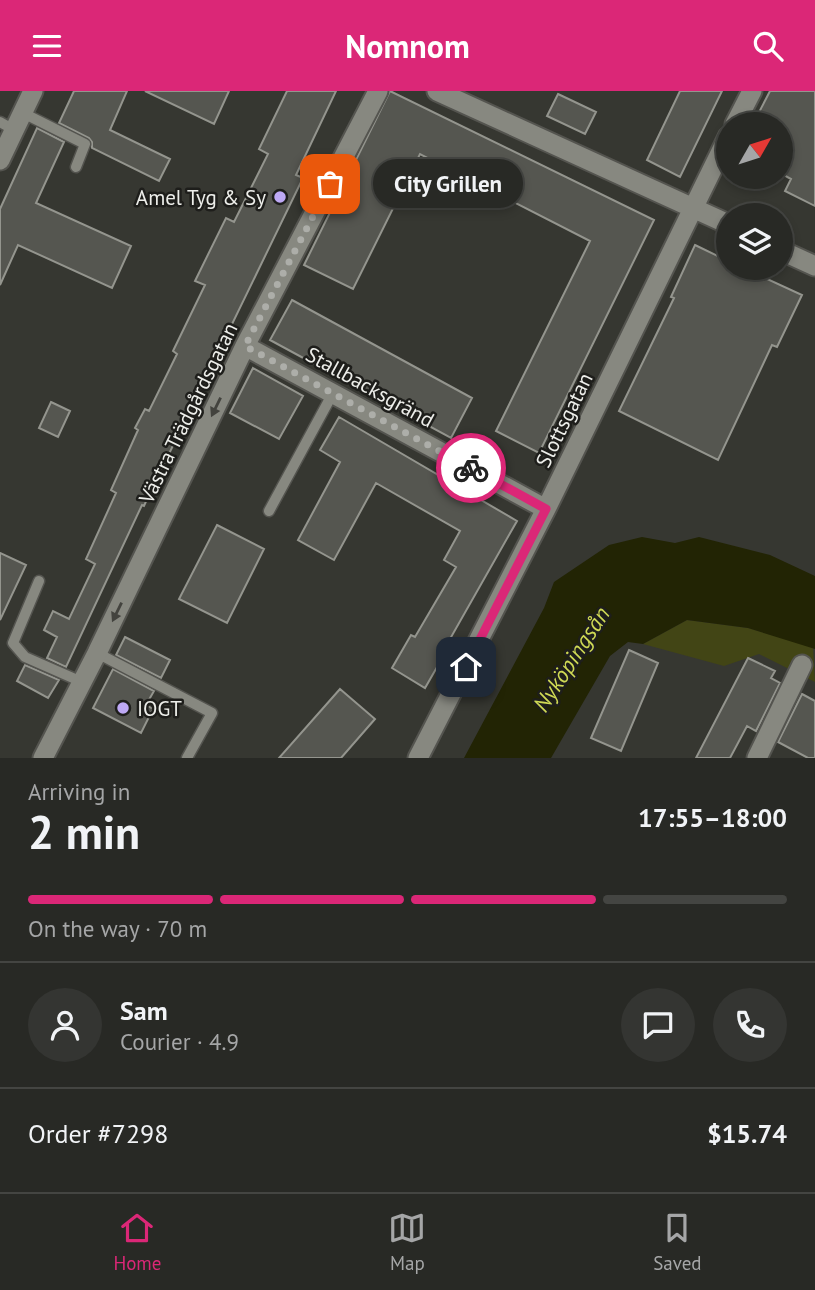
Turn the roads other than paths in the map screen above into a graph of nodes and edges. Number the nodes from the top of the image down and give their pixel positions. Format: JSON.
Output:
{"nodes":[{"id":1,"x":33,"y":91,"type":"edge"},
{"id":2,"x":378,"y":91,"type":"edge"},
{"id":3,"x":437,"y":91,"type":"edge"},
{"id":4,"x":752,"y":91,"type":"edge"},
{"id":5,"x":741,"y":112,"type":"edge"},
{"id":6,"x":12,"y":122,"type":"edge"},
{"id":7,"x":0,"y":160,"type":"edge"},
{"id":8,"x":716,"y":160,"type":"edge"},
{"id":9,"x":76,"y":167,"type":"dead end"},
{"id":10,"x":692,"y":207,"type":"junction"},
{"id":11,"x":716,"y":218,"type":"edge"},
{"id":12,"x":793,"y":256,"type":"edge"},
{"id":13,"x":815,"y":266,"type":"edge"},
{"id":14,"x":245,"y":346,"type":"junction"},
{"id":15,"x":333,"y":393,"type":"junction"},
{"id":16,"x":546,"y":509,"type":"junction"},
{"id":17,"x":269,"y":511,"type":"dead end"},
{"id":18,"x":38,"y":581,"type":"dead end"},
{"id":19,"x":97,"y":653,"type":"junction"},
{"id":20,"x":802,"y":665,"type":"dead end"},
{"id":21,"x":82,"y":683,"type":"junction"},
{"id":22,"x":43,"y":758,"type":"edge"},
{"id":23,"x":187,"y":758,"type":"edge"},
{"id":24,"x":418,"y":758,"type":"edge"},
{"id":25,"x":757,"y":758,"type":"edge"}],
"edges":[{"from":1,"to":6,"type":"street"},
{"from":2,"to":14,"type":"street","name":"Västra Trädgårdsgatan"},
{"from":3,"to":10,"type":"street"},
{"from":4,"to":5,"type":"street"},
{"from":6,"to":7,"type":"street"},
{"from":6,"to":9,"type":"lane"},
{"from":8,"to":10,"type":"street","name":"Slottsgatan"},
{"from":10,"to":11,"type":"street"},
{"from":10,"to":16,"type":"street","name":"Slottsgatan"},
{"from":12,"to":13,"type":"street"},
{"from":14,"to":15,"type":"street","name":"Stallbacksgränd"},
{"from":14,"to":19,"type":"street","name":"Västra Trädgårdsgatan","one_way":true},
{"from":15,"to":16,"type":"street","name":"Stallbacksgränd"},
{"from":15,"to":17,"type":"lane"},
{"from":16,"to":24,"type":"street","name":"Slottsgatan"},
{"from":18,"to":21,"type":"lane"},
{"from":19,"to":21,"type":"street","name":"Västra Trädgårdsgatan"},
{"from":19,"to":23,"type":"lane"},
{"from":20,"to":25,"type":"street"},
{"from":21,"to":22,"type":"street","name":"Västra Trädgårdsgatan"}]}
